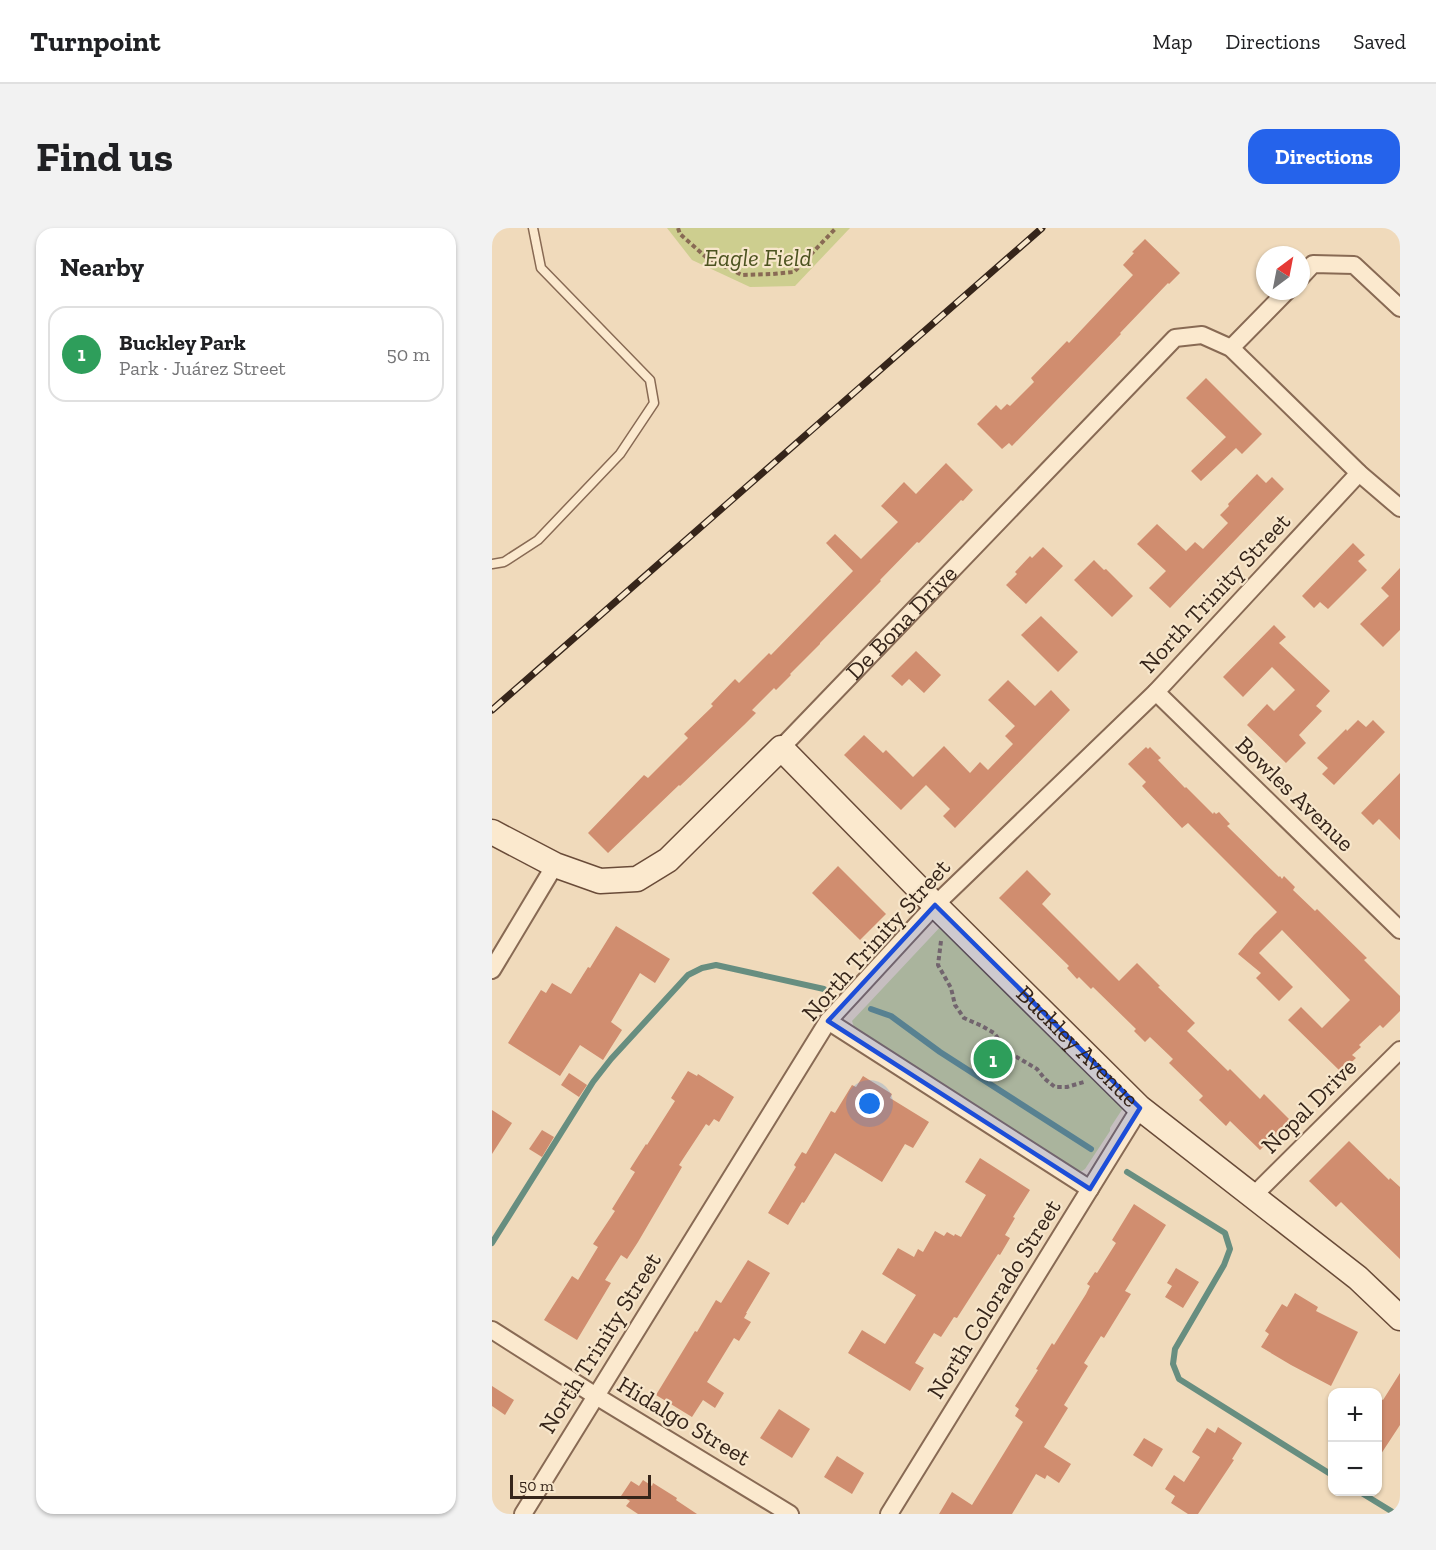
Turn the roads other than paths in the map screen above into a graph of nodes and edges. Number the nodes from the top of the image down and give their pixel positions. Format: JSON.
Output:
{"nodes":[{"id":1,"x":533,"y":228,"type":"edge"},
{"id":2,"x":1310,"y":267,"type":"edge"},
{"id":3,"x":1278,"y":300,"type":"edge"},
{"id":4,"x":1400,"y":308,"type":"edge"},
{"id":5,"x":1231,"y":348,"type":"junction"},
{"id":6,"x":1359,"y":473,"type":"junction"},
{"id":7,"x":1400,"y":507,"type":"edge"},
{"id":8,"x":492,"y":564,"type":"edge"},
{"id":9,"x":1156,"y":692,"type":"junction"},
{"id":10,"x":781,"y":748,"type":"junction"},
{"id":11,"x":492,"y":832,"type":"edge"},
{"id":12,"x":555,"y":865,"type":"junction"},
{"id":13,"x":935,"y":905,"type":"junction"},
{"id":14,"x":1400,"y":930,"type":"edge"},
{"id":15,"x":492,"y":970,"type":"edge"},
{"id":16,"x":828,"y":1021,"type":"junction"},
{"id":17,"x":1400,"y":1050,"type":"edge"},
{"id":18,"x":1140,"y":1108,"type":"junction"},
{"id":19,"x":1090,"y":1189,"type":"junction"},
{"id":20,"x":1252,"y":1197,"type":"junction"},
{"id":21,"x":1400,"y":1318,"type":"edge"},
{"id":22,"x":492,"y":1330,"type":"edge"},
{"id":23,"x":596,"y":1396,"type":"junction"},
{"id":24,"x":523,"y":1514,"type":"edge"},
{"id":25,"x":790,"y":1514,"type":"edge"},
{"id":26,"x":889,"y":1514,"type":"edge"}],
"edges":[{"from":1,"to":8,"type":"lane"},
{"from":2,"to":4,"type":"street"},
{"from":3,"to":5,"type":"street"},
{"from":5,"to":6,"type":"street","name":"De Bona Drive"},
{"from":5,"to":10,"type":"street","name":"De Bona Drive"},
{"from":6,"to":7,"type":"street","name":"De Bona Drive"},
{"from":6,"to":9,"type":"street","name":"North Trinity Street"},
{"from":9,"to":13,"type":"street","name":"North Trinity Street"},
{"from":9,"to":14,"type":"street","name":"Bowles Avenue"},
{"from":10,"to":12,"type":"street","name":"De Bona Drive"},
{"from":10,"to":13,"type":"street","name":"Buckley Avenue"},
{"from":11,"to":12,"type":"street","name":"De Bona Drive"},
{"from":12,"to":15,"type":"street"},
{"from":13,"to":16,"type":"street","name":"North Trinity Street"},
{"from":13,"to":18,"type":"street","name":"Buckley Avenue"},
{"from":16,"to":19,"type":"street"},
{"from":16,"to":23,"type":"street","name":"North Trinity Street"},
{"from":17,"to":20,"type":"street","name":"Nopal Drive"},
{"from":18,"to":19,"type":"street","name":"North Colorado Street"},
{"from":18,"to":20,"type":"street","name":"Buckley Avenue"},
{"from":19,"to":26,"type":"street","name":"North Colorado Street"},
{"from":20,"to":21,"type":"street","name":"Buckley Avenue"},
{"from":22,"to":23,"type":"street","name":"Hidalgo Street"},
{"from":23,"to":24,"type":"street","name":"North Trinity Street"},
{"from":23,"to":25,"type":"street","name":"Hidalgo Street"}]}
